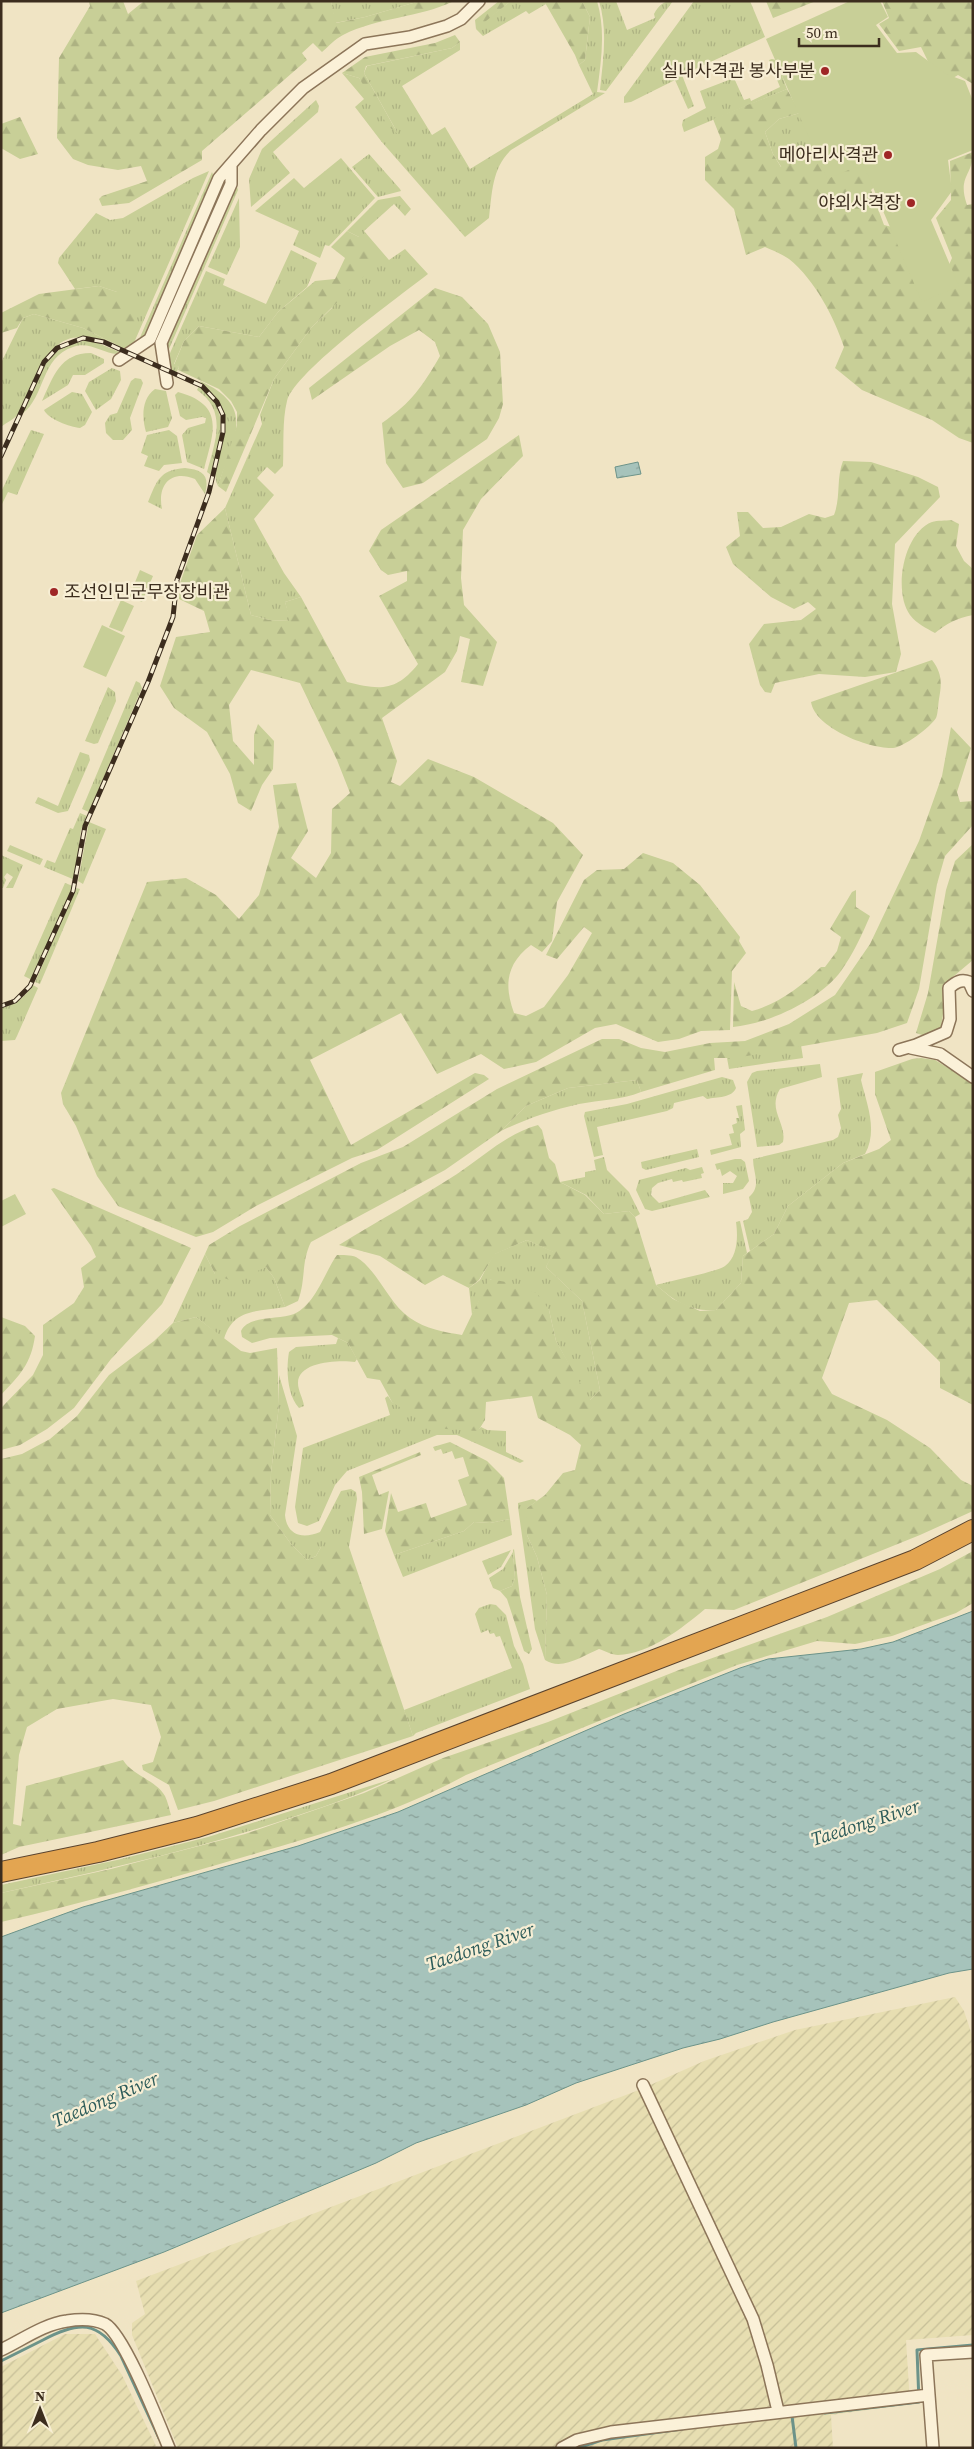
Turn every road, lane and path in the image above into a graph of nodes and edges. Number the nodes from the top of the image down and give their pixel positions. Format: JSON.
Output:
{"nodes":[{"id":1,"x":479,"y":1,"type":"edge"},
{"id":2,"x":156,"y":341,"type":"junction"},
{"id":3,"x":118,"y":360,"type":"dead end"},
{"id":4,"x":167,"y":382,"type":"dead end"},
{"id":5,"x":973,"y":990,"type":"edge"},
{"id":6,"x":973,"y":1077,"type":"edge"},
{"id":7,"x":973,"y":1530,"type":"edge"},
{"id":8,"x":1,"y":1872,"type":"edge"},
{"id":9,"x":643,"y":2085,"type":"dead end"},
{"id":10,"x":1,"y":2350,"type":"edge"},
{"id":11,"x":973,"y":2352,"type":"edge"},
{"id":12,"x":929,"y":2394,"type":"junction"},
{"id":13,"x":778,"y":2411,"type":"junction"},
{"id":14,"x":170,"y":2448,"type":"edge"},
{"id":15,"x":562,"y":2448,"type":"edge"},
{"id":16,"x":933,"y":2448,"type":"edge"}],
"edges":[{"from":1,"to":2,"type":"street"},
{"from":2,"to":3,"type":"street"},
{"from":2,"to":4,"type":"street"},
{"from":5,"to":6,"type":"street"},
{"from":7,"to":8,"type":"highway"},
{"from":9,"to":13,"type":"street"},
{"from":10,"to":14,"type":"street"},
{"from":11,"to":12,"type":"street"},
{"from":12,"to":13,"type":"street"},
{"from":12,"to":16,"type":"street"},
{"from":13,"to":15,"type":"street"}]}
